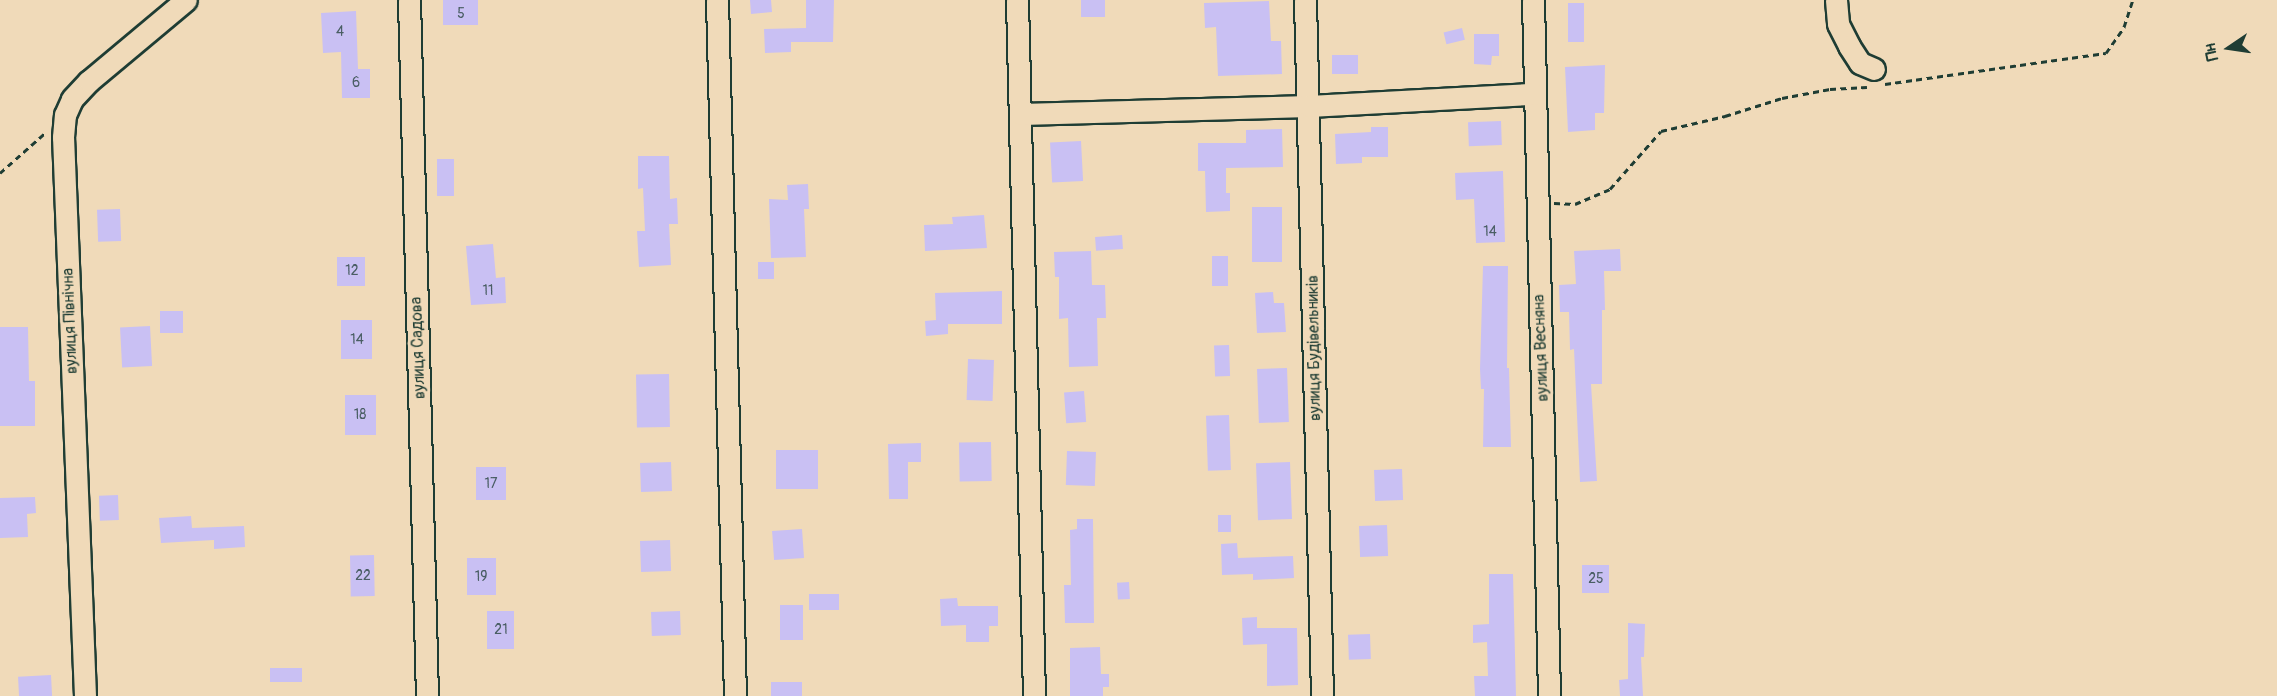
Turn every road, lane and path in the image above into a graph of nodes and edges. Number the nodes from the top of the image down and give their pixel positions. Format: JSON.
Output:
{"nodes":[{"id":1,"x":186,"y":0,"type":"edge"},
{"id":2,"x":409,"y":0,"type":"edge"},
{"id":3,"x":717,"y":0,"type":"edge"},
{"id":4,"x":1017,"y":0,"type":"edge"},
{"id":5,"x":1305,"y":0,"type":"edge"},
{"id":6,"x":1533,"y":0,"type":"edge"},
{"id":7,"x":1836,"y":0,"type":"edge"},
{"id":8,"x":2133,"y":0,"type":"edge"},
{"id":9,"x":1876,"y":80,"type":"junction"},
{"id":10,"x":1534,"y":94,"type":"junction"},
{"id":11,"x":1309,"y":106,"type":"junction"},
{"id":12,"x":1021,"y":114,"type":"junction"},
{"id":13,"x":65,"y":115,"type":"junction"},
{"id":14,"x":0,"y":172,"type":"edge"},
{"id":15,"x":1537,"y":203,"type":"junction"},
{"id":16,"x":85,"y":696,"type":"edge"},
{"id":17,"x":427,"y":696,"type":"edge"},
{"id":18,"x":735,"y":696,"type":"edge"},
{"id":19,"x":1034,"y":696,"type":"edge"},
{"id":20,"x":1322,"y":696,"type":"edge"},
{"id":21,"x":1549,"y":696,"type":"edge"}],
"edges":[{"from":1,"to":13,"type":"street","name":"вулиця Північна"},
{"from":2,"to":17,"type":"street","name":"вулиця Садова"},
{"from":3,"to":18,"type":"street"},
{"from":4,"to":12,"type":"street"},
{"from":5,"to":11,"type":"street","name":"вулиця Будівельників"},
{"from":6,"to":10,"type":"street","name":"вулиця Весняна"},
{"from":7,"to":9,"type":"street"},
{"from":8,"to":9,"type":"path"},
{"from":9,"to":15,"type":"path"},
{"from":10,"to":11,"type":"street"},
{"from":10,"to":15,"type":"street","name":"вулиця Весняна"},
{"from":11,"to":12,"type":"street"},
{"from":11,"to":20,"type":"street","name":"вулиця Будівельників"},
{"from":12,"to":19,"type":"street"},
{"from":13,"to":14,"type":"path"},
{"from":13,"to":16,"type":"street","name":"вулиця Північна"},
{"from":15,"to":21,"type":"street","name":"вулиця Весняна"}]}
